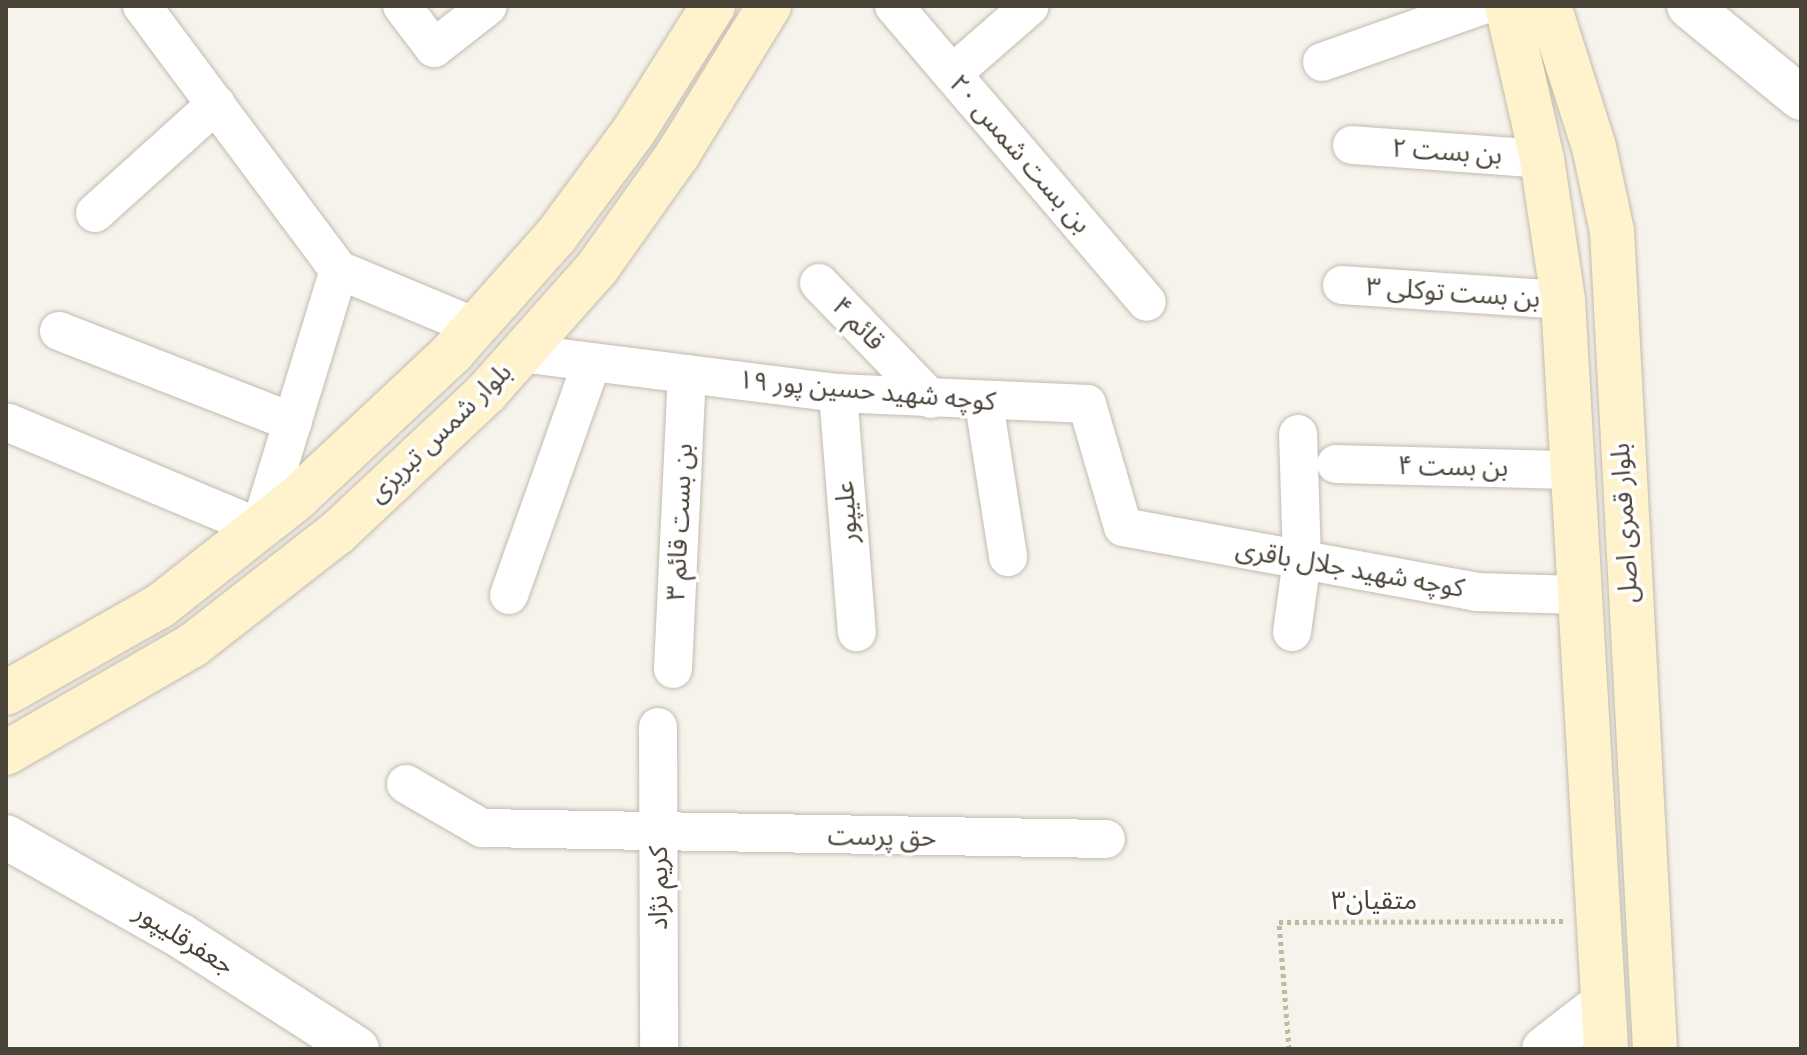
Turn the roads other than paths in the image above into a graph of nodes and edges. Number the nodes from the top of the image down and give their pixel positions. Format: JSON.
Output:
{"nodes":[{"id":1,"x":142,"y":6,"type":"edge"},
{"id":2,"x":402,"y":6,"type":"edge"},
{"id":3,"x":488,"y":6,"type":"edge"},
{"id":4,"x":713,"y":6,"type":"edge"},
{"id":5,"x":769,"y":6,"type":"edge"},
{"id":6,"x":894,"y":6,"type":"edge"},
{"id":7,"x":1030,"y":6,"type":"edge"},
{"id":8,"x":1480,"y":6,"type":"edge"},
{"id":9,"x":1507,"y":6,"type":"edge"},
{"id":10,"x":1549,"y":6,"type":"edge"},
{"id":11,"x":1689,"y":6,"type":"edge"},
{"id":12,"x":1322,"y":62,"type":"dead end"},
{"id":13,"x":952,"y":74,"type":"junction"},
{"id":14,"x":1801,"y":98,"type":"edge"},
{"id":15,"x":216,"y":104,"type":"junction"},
{"id":16,"x":1352,"y":145,"type":"dead end"},
{"id":17,"x":1542,"y":159,"type":"junction"},
{"id":18,"x":95,"y":213,"type":"dead end"},
{"id":19,"x":339,"y":270,"type":"junction"},
{"id":20,"x":819,"y":283,"type":"dead end"},
{"id":21,"x":1342,"y":285,"type":"dead end"},
{"id":22,"x":1563,"y":300,"type":"junction"},
{"id":23,"x":1147,"y":302,"type":"dead end"},
{"id":24,"x":475,"y":327,"type":"junction"},
{"id":25,"x":59,"y":331,"type":"dead end"},
{"id":26,"x":521,"y":353,"type":"junction"},
{"id":27,"x":592,"y":362,"type":"junction"},
{"id":28,"x":687,"y":374,"type":"junction"},
{"id":29,"x":838,"y":393,"type":"junction"},
{"id":30,"x":931,"y":399,"type":"junction"},
{"id":31,"x":984,"y":403,"type":"junction"},
{"id":32,"x":293,"y":422,"type":"junction"},
{"id":33,"x":9,"y":423,"type":"dead end"},
{"id":34,"x":1298,"y":434,"type":"dead end"},
{"id":35,"x":1336,"y":464,"type":"dead end"},
{"id":36,"x":1570,"y":470,"type":"junction"},
{"id":37,"x":1123,"y":527,"type":"joint"},
{"id":38,"x":260,"y":528,"type":"junction"},
{"id":39,"x":1008,"y":557,"type":"dead end"},
{"id":40,"x":1302,"y":560,"type":"junction"},
{"id":41,"x":509,"y":595,"type":"dead end"},
{"id":42,"x":1578,"y":595,"type":"junction"},
{"id":43,"x":857,"y":632,"type":"dead end"},
{"id":44,"x":1292,"y":632,"type":"dead end"},
{"id":45,"x":673,"y":669,"type":"dead end"},
{"id":46,"x":6,"y":693,"type":"edge"},
{"id":47,"x":658,"y":727,"type":"dead end"},
{"id":48,"x":6,"y":753,"type":"edge"},
{"id":49,"x":406,"y":784,"type":"dead end"},
{"id":50,"x":659,"y":834,"type":"junction"},
{"id":51,"x":6,"y":837,"type":"edge"},
{"id":52,"x":1106,"y":839,"type":"dead end"},
{"id":53,"x":1649,"y":961,"type":"junction"},
{"id":54,"x":1601,"y":985,"type":"junction"},
{"id":55,"x":357,"y":1049,"type":"edge"},
{"id":56,"x":659,"y":1049,"type":"edge"},
{"id":57,"x":1544,"y":1049,"type":"edge"},
{"id":58,"x":1606,"y":1049,"type":"edge"},
{"id":59,"x":1655,"y":1049,"type":"edge"}],
"edges":[{"from":1,"to":15,"type":"street"},
{"from":2,"to":3,"type":"street"},
{"from":4,"to":24,"type":"main road","name":"بلوار شمس تبریزی"},
{"from":5,"to":26,"type":"main road","name":"بلوار شمس تبریزی"},
{"from":6,"to":13,"type":"street","name":"بن بست شمس ۲۰"},
{"from":7,"to":13,"type":"street"},
{"from":8,"to":12,"type":"street"},
{"from":9,"to":17,"type":"main road","name":"بلوار قمری اصل"},
{"from":10,"to":53,"type":"main road","name":"بلوار قمری اصل"},
{"from":11,"to":14,"type":"street"},
{"from":13,"to":23,"type":"street","name":"بن بست شمس ۲۰"},
{"from":15,"to":18,"type":"street"},
{"from":15,"to":19,"type":"street"},
{"from":16,"to":17,"type":"street","name":"بن بست ۲"},
{"from":17,"to":22,"type":"main road","name":"بلوار قمری اصل"},
{"from":19,"to":24,"type":"street"},
{"from":19,"to":32,"type":"street"},
{"from":20,"to":30,"type":"street","name":"قائم ۴"},
{"from":21,"to":22,"type":"street","name":"بن بست توکلی ۳"},
{"from":22,"to":36,"type":"main road","name":"بلوار قمری اصل"},
{"from":24,"to":38,"type":"main road","name":"بلوار شمس تبریزی"},
{"from":25,"to":32,"type":"street"},
{"from":26,"to":27,"type":"street","name":"کوچه شهید حسین پور ۱۹"},
{"from":26,"to":48,"type":"main road","name":"بلوار شمس تبریزی"},
{"from":27,"to":28,"type":"street","name":"کوچه شهید حسین پور ۱۹"},
{"from":27,"to":41,"type":"street"},
{"from":28,"to":29,"type":"street","name":"کوچه شهید حسین پور ۱۹"},
{"from":28,"to":45,"type":"street","name":"بن بست قائم ۳"},
{"from":29,"to":30,"type":"street","name":"کوچه شهید حسین پور ۱۹"},
{"from":29,"to":43,"type":"street","name":"علیپور"},
{"from":30,"to":31,"type":"street","name":"کوچه شهید حسین پور ۱۹"},
{"from":31,"to":37,"type":"street","name":"کوچه شهید حسین پور ۱۹"},
{"from":31,"to":39,"type":"street"},
{"from":32,"to":38,"type":"street"},
{"from":33,"to":38,"type":"street"},
{"from":34,"to":40,"type":"street"},
{"from":35,"to":36,"type":"street","name":"بن بست ۴"},
{"from":36,"to":42,"type":"main road","name":"بلوار قمری اصل"},
{"from":37,"to":40,"type":"street","name":"کوچه شهید جلال باقری"},
{"from":38,"to":46,"type":"main road","name":"بلوار شمس تبریزی"},
{"from":40,"to":42,"type":"street","name":"کوچه شهید جلال باقری"},
{"from":40,"to":44,"type":"street"},
{"from":42,"to":54,"type":"main road","name":"بلوار قمری اصل"},
{"from":47,"to":50,"type":"street","name":"کریم نژاد"},
{"from":49,"to":50,"type":"street","name":"حق پرست"},
{"from":50,"to":52,"type":"street","name":"حق پرست"},
{"from":50,"to":56,"type":"street","name":"کریم نژاد"},
{"from":51,"to":55,"type":"street","name":"جعفرقلیپور"},
{"from":53,"to":54,"type":"main road"},
{"from":53,"to":59,"type":"main road","name":"بلوار قمری اصل"},
{"from":54,"to":57,"type":"street"},
{"from":54,"to":58,"type":"main road","name":"بلوار قمری اصل"}]}
